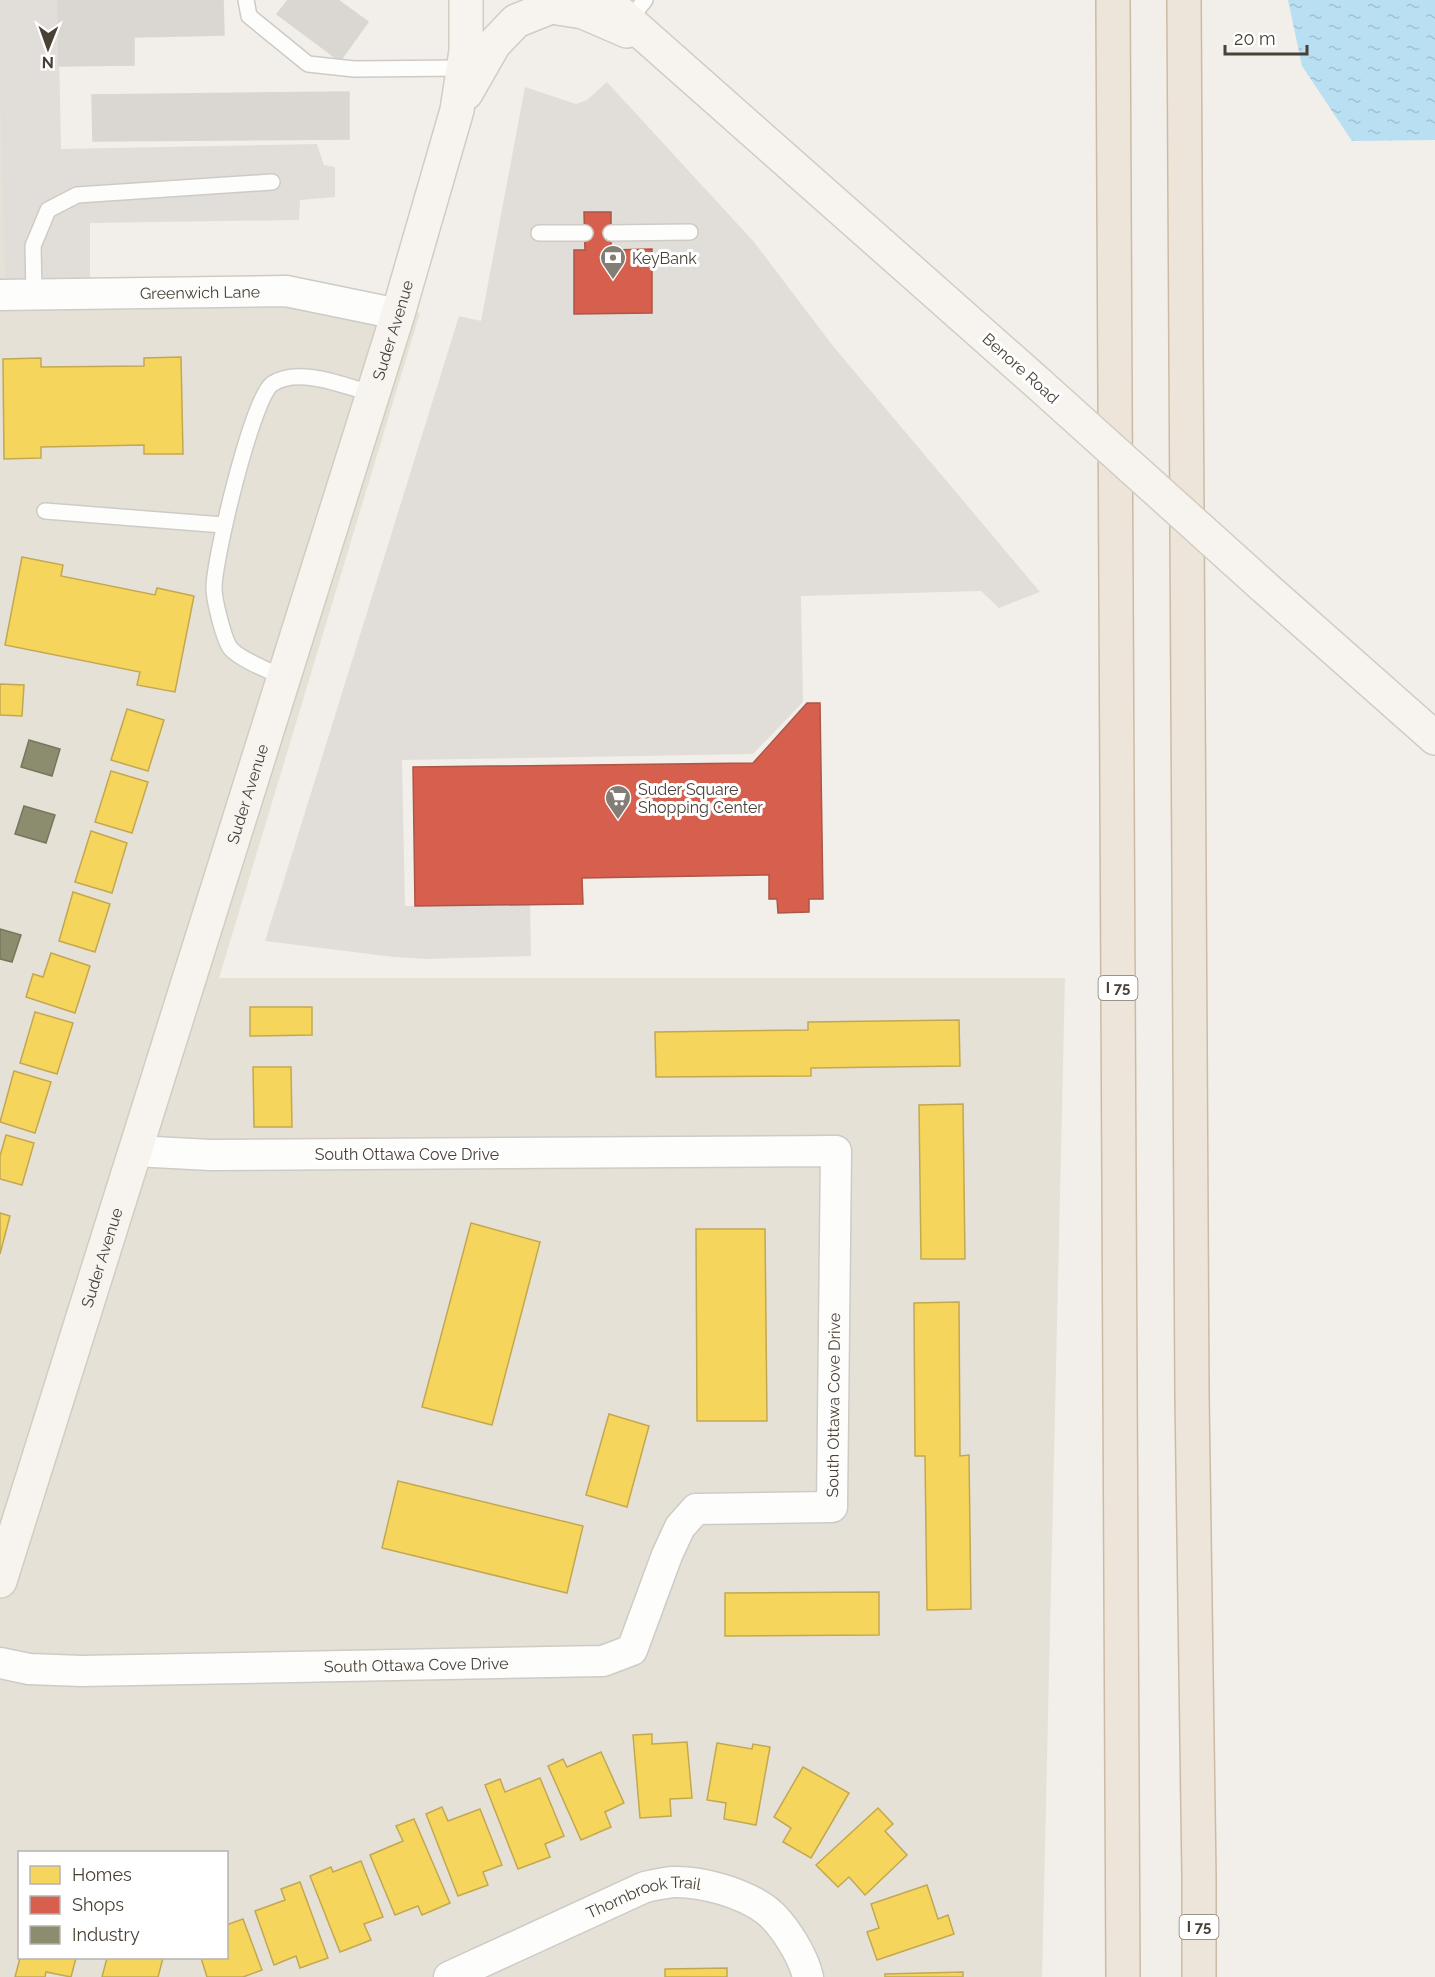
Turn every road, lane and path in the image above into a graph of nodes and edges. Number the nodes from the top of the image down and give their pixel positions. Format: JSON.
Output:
{"nodes":[{"id":1,"x":246,"y":0,"type":"edge"},
{"id":2,"x":466,"y":0,"type":"edge"},
{"id":3,"x":1113,"y":0,"type":"edge"},
{"id":4,"x":1184,"y":0,"type":"edge"},
{"id":5,"x":619,"y":5,"type":"edge"},
{"id":6,"x":652,"y":42,"type":"junction"},
{"id":7,"x":463,"y":68,"type":"junction"},
{"id":8,"x":456,"y":110,"type":"junction"},
{"id":9,"x":272,"y":182,"type":"dead end"},
{"id":10,"x":585,"y":232,"type":"dead end"},
{"id":11,"x":611,"y":232,"type":"dead end"},
{"id":12,"x":690,"y":232,"type":"dead end"},
{"id":13,"x":539,"y":233,"type":"dead end"},
{"id":14,"x":34,"y":294,"type":"junction"},
{"id":15,"x":0,"y":295,"type":"edge"},
{"id":16,"x":398,"y":314,"type":"junction"},
{"id":17,"x":373,"y":394,"type":"junction"},
{"id":18,"x":45,"y":511,"type":"dead end"},
{"id":19,"x":224,"y":525,"type":"junction"},
{"id":20,"x":283,"y":677,"type":"junction"},
{"id":21,"x":1435,"y":738,"type":"edge"},
{"id":22,"x":134,"y":1151,"type":"junction"},
{"id":23,"x":0,"y":1581,"type":"edge"},
{"id":24,"x":0,"y":1663,"type":"edge"},
{"id":25,"x":449,"y":1977,"type":"edge"},
{"id":26,"x":808,"y":1977,"type":"edge"},
{"id":27,"x":1123,"y":1977,"type":"edge"},
{"id":28,"x":1199,"y":1977,"type":"edge"}],
"edges":[{"from":1,"to":7,"type":"lane"},
{"from":2,"to":7,"type":"street","name":"Suder Avenue"},
{"from":3,"to":27,"type":"highway","number":"I 75"},
{"from":4,"to":28,"type":"highway","number":"I 75"},
{"from":5,"to":6,"type":"street","name":"Benore Road"},
{"from":6,"to":8,"type":"street"},
{"from":6,"to":21,"type":"street","name":"Benore Road","bridge":true},
{"from":7,"to":8,"type":"street","name":"Suder Avenue"},
{"from":8,"to":16,"type":"street","name":"Suder Avenue"},
{"from":9,"to":14,"type":"lane"},
{"from":10,"to":13,"type":"lane"},
{"from":11,"to":12,"type":"lane"},
{"from":14,"to":15,"type":"street","name":"Greenwich Lane"},
{"from":14,"to":16,"type":"street","name":"Greenwich Lane"},
{"from":16,"to":17,"type":"street","name":"Suder Avenue"},
{"from":17,"to":19,"type":"lane"},
{"from":17,"to":20,"type":"street","name":"Suder Avenue"},
{"from":18,"to":19,"type":"lane"},
{"from":19,"to":20,"type":"lane"},
{"from":20,"to":22,"type":"street","name":"Suder Avenue"},
{"from":22,"to":23,"type":"street","name":"Suder Avenue"},
{"from":22,"to":24,"type":"street","name":"South Ottawa Cove Drive"},
{"from":25,"to":26,"type":"street","name":"Thornbrook Trail"}]}
